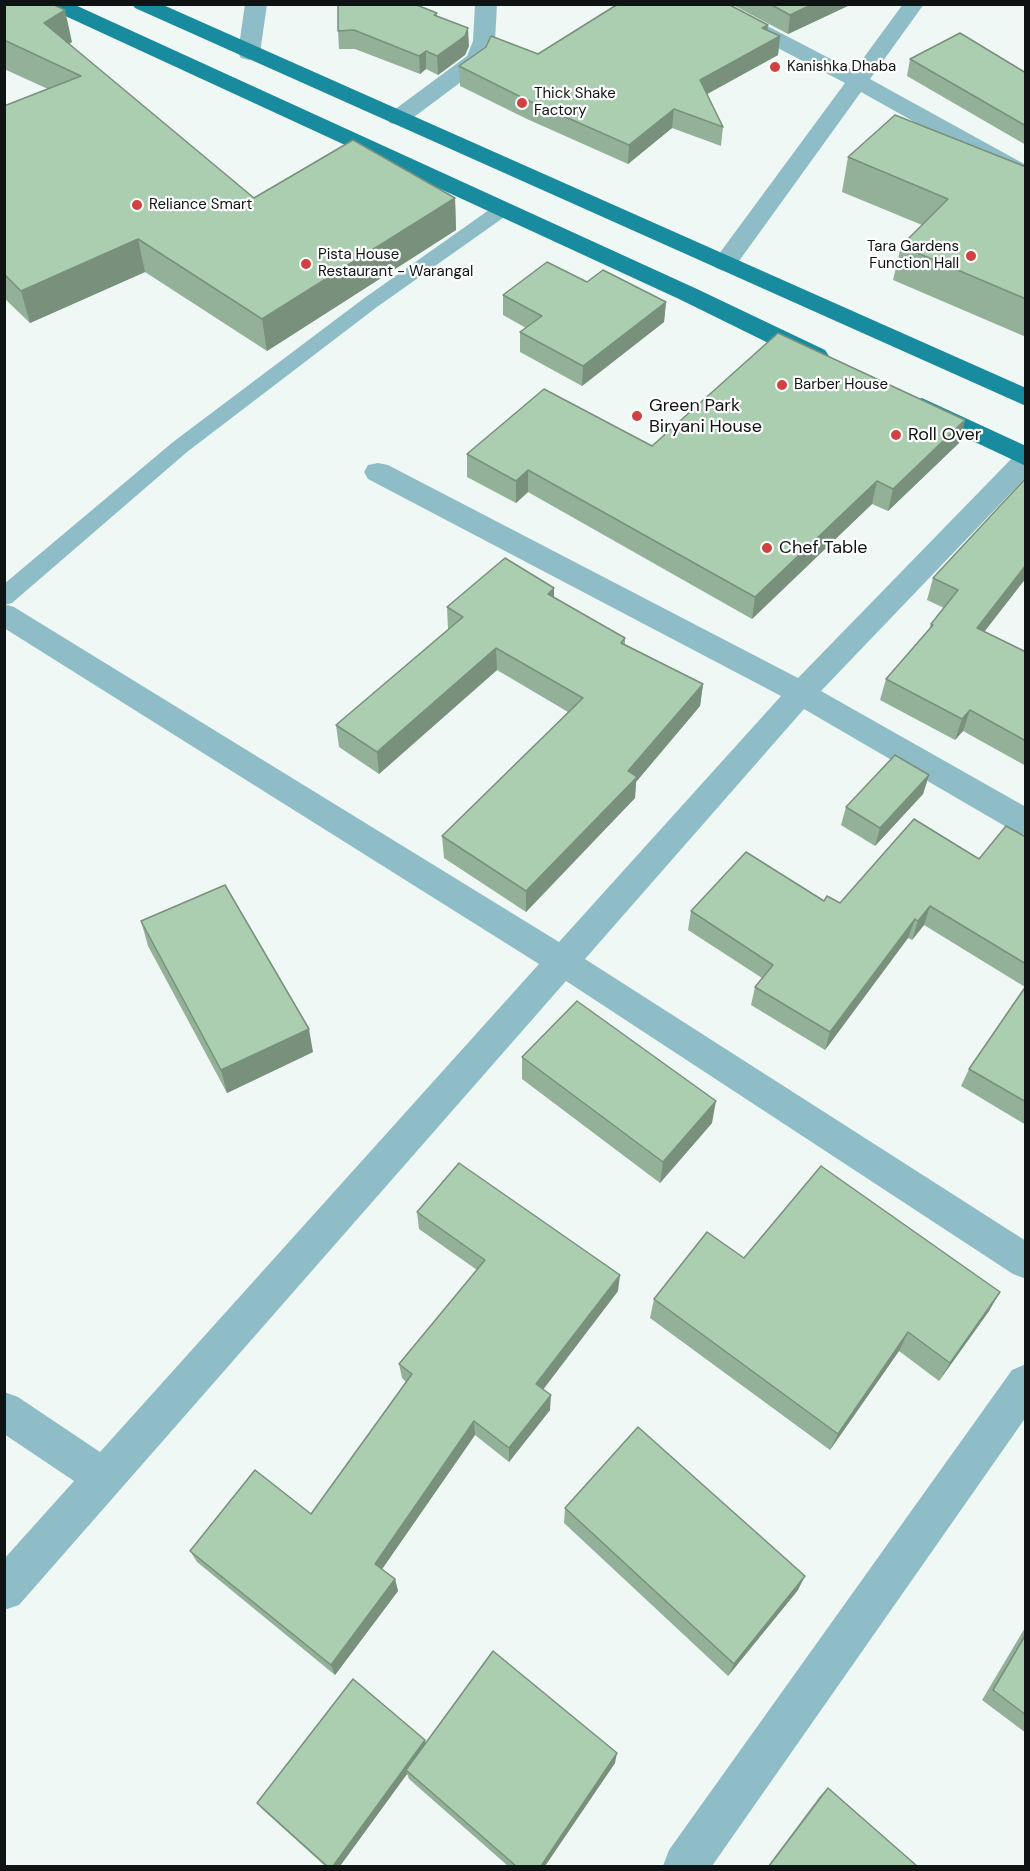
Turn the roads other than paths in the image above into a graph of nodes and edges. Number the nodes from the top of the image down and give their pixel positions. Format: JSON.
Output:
{"nodes":[{"id":1,"x":55,"y":4,"type":"edge"},
{"id":2,"x":142,"y":4,"type":"edge"},
{"id":3,"x":256,"y":4,"type":"edge"},
{"id":4,"x":486,"y":4,"type":"edge"},
{"id":5,"x":708,"y":4,"type":"edge"},
{"id":6,"x":914,"y":4,"type":"edge"},
{"id":7,"x":249,"y":52,"type":"junction"},
{"id":8,"x":857,"y":81,"type":"junction"},
{"id":9,"x":398,"y":118,"type":"junction"},
{"id":10,"x":1026,"y":175,"type":"edge"},
{"id":11,"x":503,"y":209,"type":"junction"},
{"id":12,"x":725,"y":263,"type":"junction"},
{"id":13,"x":836,"y":365,"type":"edge"},
{"id":14,"x":899,"y":396,"type":"edge"},
{"id":15,"x":1026,"y":398,"type":"edge"},
{"id":16,"x":1026,"y":459,"type":"edge"},
{"id":17,"x":378,"y":472,"type":"dead end"},
{"id":18,"x":4,"y":597,"type":"edge"},
{"id":19,"x":4,"y":614,"type":"edge"},
{"id":20,"x":801,"y":693,"type":"junction"},
{"id":21,"x":1026,"y":823,"type":"edge"},
{"id":22,"x":563,"y":962,"type":"junction"},
{"id":23,"x":1026,"y":1262,"type":"edge"},
{"id":24,"x":1026,"y":1383,"type":"edge"},
{"id":25,"x":4,"y":1411,"type":"edge"},
{"id":26,"x":104,"y":1478,"type":"junction"},
{"id":27,"x":4,"y":1590,"type":"edge"},
{"id":28,"x":685,"y":1866,"type":"edge"}],
"edges":[{"from":1,"to":11,"type":"main road"},
{"from":2,"to":7,"type":"main road"},
{"from":3,"to":7,"type":"street"},
{"from":4,"to":9,"type":"street"},
{"from":5,"to":8,"type":"street"},
{"from":6,"to":8,"type":"street"},
{"from":7,"to":9,"type":"main road"},
{"from":8,"to":10,"type":"street"},
{"from":8,"to":12,"type":"street"},
{"from":9,"to":12,"type":"main road"},
{"from":11,"to":13,"type":"main road"},
{"from":11,"to":18,"type":"lane"},
{"from":12,"to":15,"type":"main road"},
{"from":14,"to":16,"type":"main road"},
{"from":16,"to":20,"type":"street"},
{"from":17,"to":20,"type":"street"},
{"from":19,"to":22,"type":"street"},
{"from":20,"to":21,"type":"street"},
{"from":20,"to":22,"type":"street"},
{"from":22,"to":23,"type":"street"},
{"from":22,"to":26,"type":"street"},
{"from":24,"to":28,"type":"street"},
{"from":25,"to":26,"type":"street"},
{"from":26,"to":27,"type":"street"}]}
